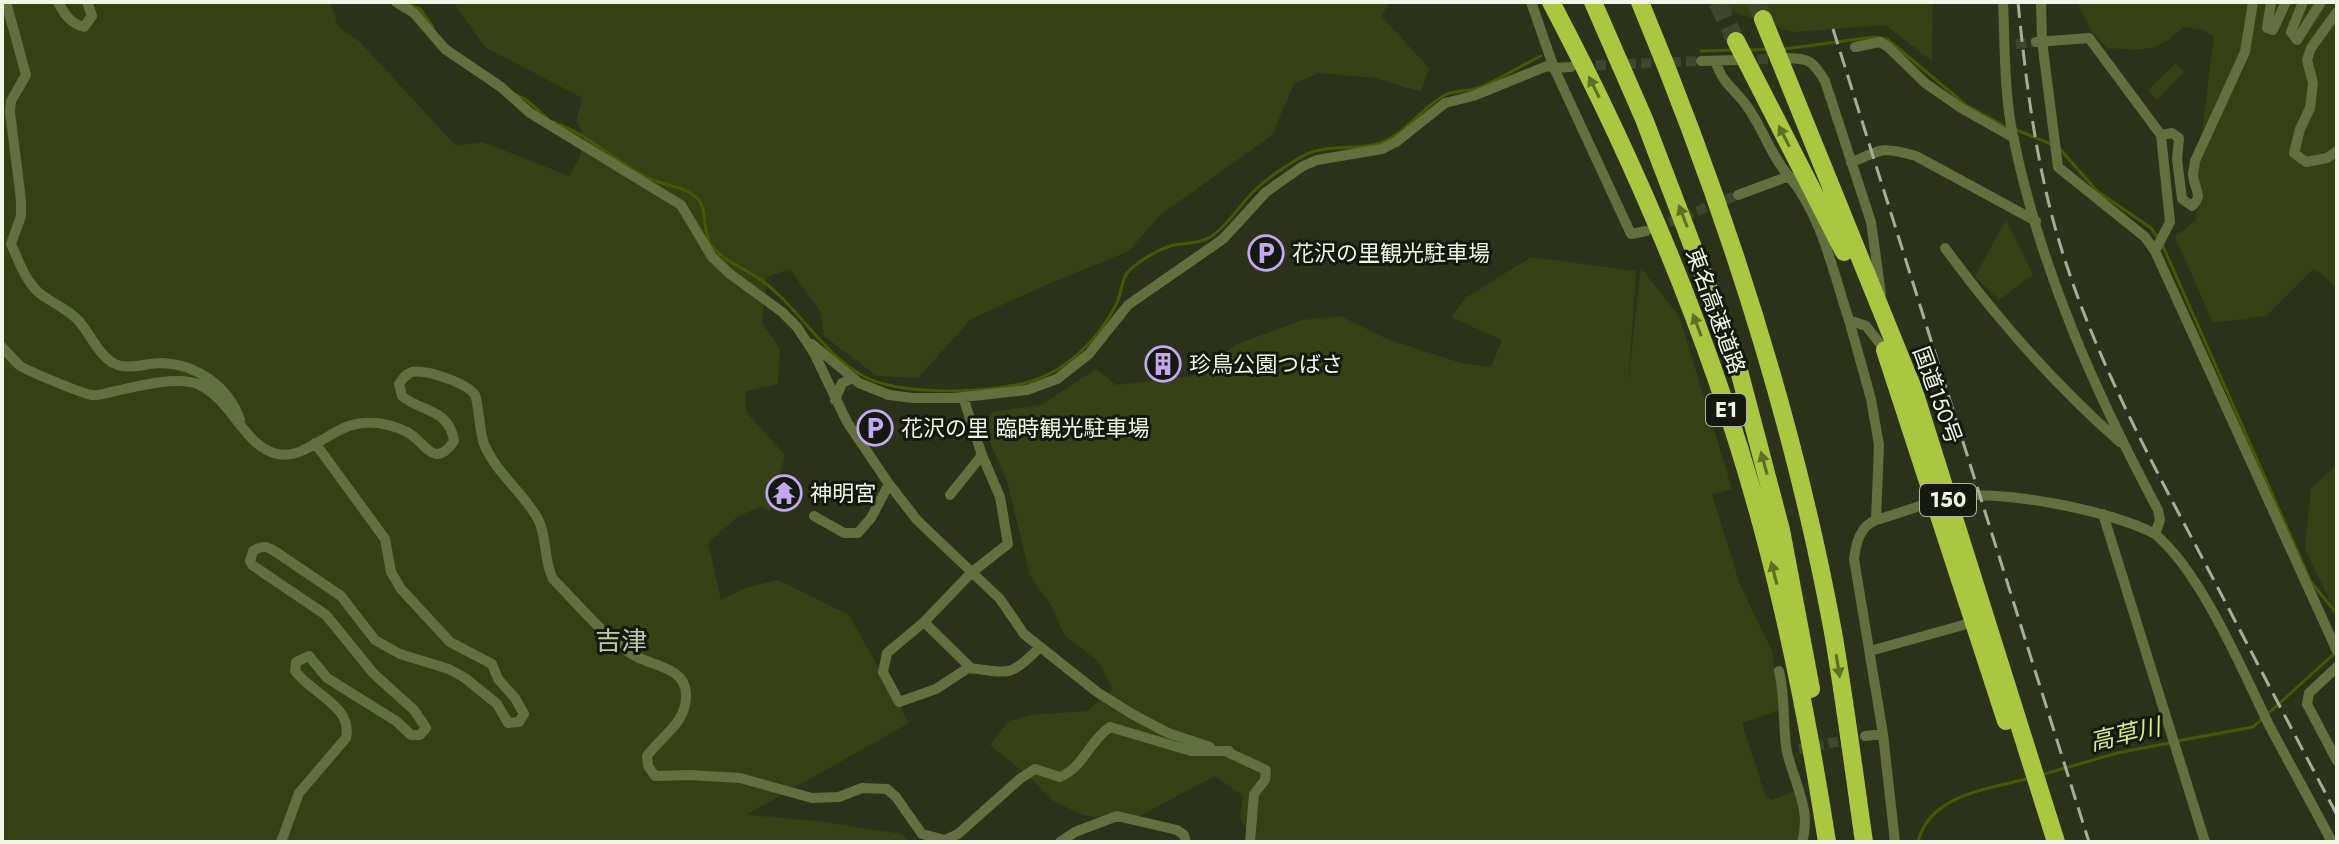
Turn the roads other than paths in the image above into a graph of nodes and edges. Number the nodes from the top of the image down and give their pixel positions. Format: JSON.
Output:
{"nodes":[{"id":1,"x":6,"y":2,"type":"edge"},
{"id":2,"x":58,"y":2,"type":"edge"},
{"id":3,"x":87,"y":2,"type":"edge"},
{"id":4,"x":396,"y":2,"type":"edge"},
{"id":5,"x":1531,"y":2,"type":"edge"},
{"id":6,"x":1551,"y":2,"type":"edge"},
{"id":7,"x":1593,"y":2,"type":"edge"},
{"id":8,"x":1640,"y":2,"type":"edge"},
{"id":9,"x":2003,"y":2,"type":"edge"},
{"id":10,"x":2041,"y":2,"type":"edge"},
{"id":11,"x":2253,"y":2,"type":"edge"},
{"id":12,"x":2271,"y":2,"type":"edge"},
{"id":13,"x":2286,"y":2,"type":"edge"},
{"id":14,"x":2303,"y":2,"type":"edge"},
{"id":15,"x":2321,"y":2,"type":"edge"},
{"id":16,"x":2337,"y":12,"type":"edge"},
{"id":17,"x":1763,"y":19,"type":"tunnel mouth"},
{"id":18,"x":1736,"y":41,"type":"tunnel mouth"},
{"id":19,"x":2039,"y":41,"type":"junction"},
{"id":20,"x":1855,"y":47,"type":"dead end"},
{"id":21,"x":1787,"y":58,"type":"tunnel mouth"},
{"id":22,"x":1737,"y":60,"type":"tunnel mouth"},
{"id":23,"x":1701,"y":61,"type":"tunnel mouth"},
{"id":24,"x":1715,"y":61,"type":"junction"},
{"id":25,"x":1571,"y":67,"type":"tunnel mouth"},
{"id":26,"x":1554,"y":68,"type":"junction"},
{"id":27,"x":2161,"y":135,"type":"junction"},
{"id":28,"x":2014,"y":138,"type":"junction"},
{"id":29,"x":2337,"y":151,"type":"edge"},
{"id":30,"x":1851,"y":163,"type":"junction"},
{"id":31,"x":1789,"y":176,"type":"junction"},
{"id":32,"x":1738,"y":195,"type":"tunnel mouth"},
{"id":33,"x":2036,"y":221,"type":"junction"},
{"id":34,"x":1646,"y":231,"type":"dead end"},
{"id":35,"x":2159,"y":246,"type":"junction"},
{"id":36,"x":1945,"y":248,"type":"dead end"},
{"id":37,"x":1849,"y":320,"type":"junction"},
{"id":38,"x":1885,"y":322,"type":"junction"},
{"id":39,"x":807,"y":341,"type":"junction"},
{"id":40,"x":2,"y":347,"type":"edge"},
{"id":41,"x":1885,"y":350,"type":"junction"},
{"id":42,"x":857,"y":376,"type":"junction"},
{"id":43,"x":963,"y":397,"type":"junction"},
{"id":44,"x":835,"y":400,"type":"junction"},
{"id":45,"x":242,"y":425,"type":"junction"},
{"id":46,"x":315,"y":443,"type":"junction"},
{"id":47,"x":2124,"y":446,"type":"junction"},
{"id":48,"x":982,"y":455,"type":"junction"},
{"id":49,"x":889,"y":484,"type":"junction"},
{"id":50,"x":950,"y":495,"type":"dead end"},
{"id":51,"x":1941,"y":500,"type":"junction"},
{"id":52,"x":2103,"y":514,"type":"junction"},
{"id":53,"x":814,"y":516,"type":"dead end"},
{"id":54,"x":1876,"y":520,"type":"junction"},
{"id":55,"x":2155,"y":534,"type":"junction"},
{"id":56,"x":972,"y":572,"type":"junction"},
{"id":57,"x":924,"y":622,"type":"junction"},
{"id":58,"x":1974,"y":622,"type":"junction"},
{"id":59,"x":2335,"y":646,"type":"edge"},
{"id":60,"x":1039,"y":648,"type":"junction"},
{"id":61,"x":1870,"y":651,"type":"junction"},
{"id":62,"x":2337,"y":667,"type":"edge"},
{"id":63,"x":972,"y":669,"type":"junction"},
{"id":64,"x":1779,"y":671,"type":"dead end"},
{"id":65,"x":1883,"y":734,"type":"junction"},
{"id":66,"x":1865,"y":736,"type":"tunnel mouth"},
{"id":67,"x":1229,"y":751,"type":"junction"},
{"id":68,"x":2337,"y":761,"type":"edge"},
{"id":69,"x":2031,"y":778,"type":"junction"},
{"id":70,"x":281,"y":842,"type":"edge"},
{"id":71,"x":1060,"y":842,"type":"edge"},
{"id":72,"x":1186,"y":842,"type":"edge"},
{"id":73,"x":1250,"y":842,"type":"edge"},
{"id":74,"x":1802,"y":842,"type":"edge"},
{"id":75,"x":1827,"y":842,"type":"edge"},
{"id":76,"x":1834,"y":842,"type":"edge"},
{"id":77,"x":1864,"y":842,"type":"edge"},
{"id":78,"x":1895,"y":842,"type":"edge"},
{"id":79,"x":2044,"y":842,"type":"edge"},
{"id":80,"x":2056,"y":842,"type":"edge"},
{"id":81,"x":2205,"y":842,"type":"edge"},
{"id":82,"x":2332,"y":842,"type":"edge"}],
"edges":[{"from":1,"to":45,"type":"street"},
{"from":2,"to":3,"type":"street"},
{"from":4,"to":39,"type":"street"},
{"from":5,"to":26,"type":"street"},
{"from":75,"to":6,"type":"highway","name":"東名高速道路","number":"E1","one_way":true},
{"from":76,"to":7,"type":"highway","name":"東名高速道路","number":"E1","one_way":true},
{"from":8,"to":77,"type":"highway","name":"東名高速道路","number":"E1","one_way":true},
{"from":9,"to":28,"type":"street"},
{"from":10,"to":19,"type":"street"},
{"from":11,"to":27,"type":"street"},
{"from":12,"to":13,"type":"street"},
{"from":14,"to":15,"type":"street"},
{"from":16,"to":29,"type":"street"},
{"from":17,"to":38,"type":"highway","name":"国道150号","number":"150"},
{"from":41,"to":18,"type":"highway","name":"国道150号","number":"150","one_way":true},
{"from":19,"to":27,"type":"street"},
{"from":19,"to":35,"type":"street"},
{"from":20,"to":28,"type":"street"},
{"from":21,"to":30,"type":"street"},
{"from":22,"to":24,"type":"street"},
{"from":23,"to":24,"type":"street"},
{"from":24,"to":31,"type":"street"},
{"from":25,"to":26,"type":"street"},
{"from":26,"to":34,"type":"street"},
{"from":26,"to":43,"type":"street"},
{"from":27,"to":35,"type":"street"},
{"from":28,"to":33,"type":"street"},
{"from":30,"to":33,"type":"street"},
{"from":30,"to":38,"type":"street"},
{"from":31,"to":32,"type":"street"},
{"from":31,"to":37,"type":"street"},
{"from":33,"to":47,"type":"street"},
{"from":35,"to":59,"type":"street"},
{"from":36,"to":47,"type":"street"},
{"from":37,"to":41,"type":"street"},
{"from":37,"to":54,"type":"street"},
{"from":38,"to":51,"type":"highway","name":"国道150号","number":"150"},
{"from":39,"to":42,"type":"street"},
{"from":39,"to":44,"type":"street"},
{"from":40,"to":45,"type":"street"},
{"from":41,"to":51,"type":"highway","name":"国道150号","number":"150"},
{"from":42,"to":43,"type":"street"},
{"from":42,"to":44,"type":"street"},
{"from":43,"to":48,"type":"street"},
{"from":44,"to":49,"type":"street"},
{"from":45,"to":46,"type":"street"},
{"from":46,"to":67,"type":"street"},
{"from":46,"to":70,"type":"street"},
{"from":47,"to":55,"type":"street"},
{"from":48,"to":50,"type":"street"},
{"from":48,"to":56,"type":"street"},
{"from":49,"to":53,"type":"street"},
{"from":49,"to":56,"type":"street"},
{"from":51,"to":52,"type":"street"},
{"from":51,"to":54,"type":"street"},
{"from":51,"to":58,"type":"highway","name":"国道150号","number":"150"},
{"from":51,"to":69,"type":"highway","name":"国道150号","number":"150"},
{"from":52,"to":55,"type":"street"},
{"from":52,"to":81,"type":"street"},
{"from":54,"to":61,"type":"street"},
{"from":55,"to":82,"type":"street"},
{"from":56,"to":57,"type":"street"},
{"from":56,"to":60,"type":"street"},
{"from":57,"to":63,"type":"street"},
{"from":57,"to":63,"type":"street"},
{"from":58,"to":61,"type":"street"},
{"from":58,"to":69,"type":"highway","name":"国道150号","number":"150"},
{"from":60,"to":63,"type":"street"},
{"from":60,"to":67,"type":"street"},
{"from":61,"to":65,"type":"street"},
{"from":62,"to":68,"type":"street"},
{"from":64,"to":74,"type":"street"},
{"from":65,"to":66,"type":"street"},
{"from":65,"to":78,"type":"street"},
{"from":67,"to":73,"type":"street"},
{"from":69,"to":79,"type":"highway","name":"国道150号","number":"150"},
{"from":69,"to":80,"type":"highway","name":"国道150号","number":"150"},
{"from":71,"to":72,"type":"street"}]}
